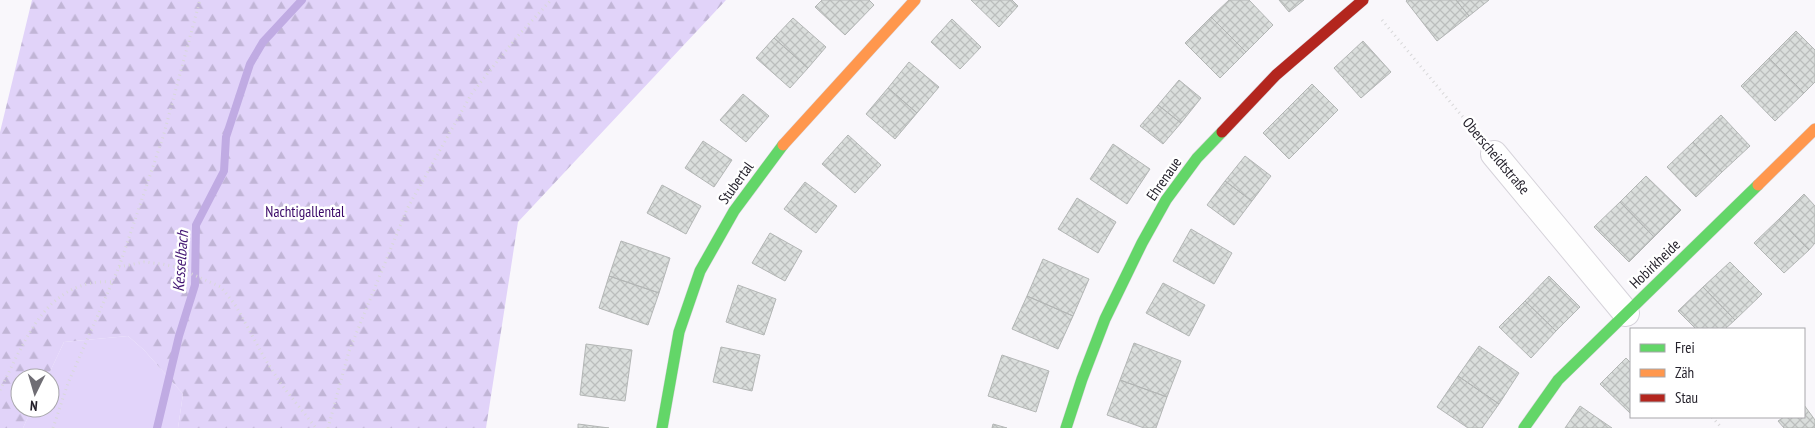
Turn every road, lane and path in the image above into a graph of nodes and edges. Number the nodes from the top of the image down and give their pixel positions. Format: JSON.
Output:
{"nodes":[{"id":1,"x":200,"y":0,"type":"edge"},
{"id":2,"x":550,"y":0,"type":"edge"},
{"id":3,"x":915,"y":0,"type":"edge"},
{"id":4,"x":1363,"y":0,"type":"edge"},
{"id":5,"x":1379,"y":16,"type":"dead end"},
{"id":6,"x":1815,"y":129,"type":"edge"},
{"id":7,"x":1494,"y":154,"type":"joint"},
{"id":8,"x":119,"y":267,"type":"junction"},
{"id":9,"x":113,"y":282,"type":"junction"},
{"id":10,"x":1626,"y":313,"type":"junction"},
{"id":11,"x":0,"y":390,"type":"edge"},
{"id":12,"x":1713,"y":418,"type":"edge"},
{"id":13,"x":53,"y":428,"type":"edge"},
{"id":14,"x":316,"y":428,"type":"edge"},
{"id":15,"x":328,"y":428,"type":"edge"},
{"id":16,"x":662,"y":428,"type":"edge"},
{"id":17,"x":1066,"y":428,"type":"edge"},
{"id":18,"x":1524,"y":428,"type":"edge"},
{"id":19,"x":1722,"y":428,"type":"edge"}],
"edges":[{"from":1,"to":8,"type":"path"},
{"from":2,"to":15,"type":"path"},
{"from":3,"to":16,"type":"street","name":"Stubertal"},
{"from":4,"to":17,"type":"street","name":"Ehrenaue"},
{"from":5,"to":7,"type":"path","name":"Oberscheidtstraße"},
{"from":6,"to":10,"type":"street","name":"Hobirkheide"},
{"from":7,"to":10,"type":"street","name":"Oberscheidtstraße"},
{"from":8,"to":9,"type":"path"},
{"from":8,"to":14,"type":"path"},
{"from":9,"to":11,"type":"path"},
{"from":9,"to":13,"type":"path"},
{"from":10,"to":18,"type":"street","name":"Hobirkheide"},
{"from":12,"to":19,"type":"path"}]}
